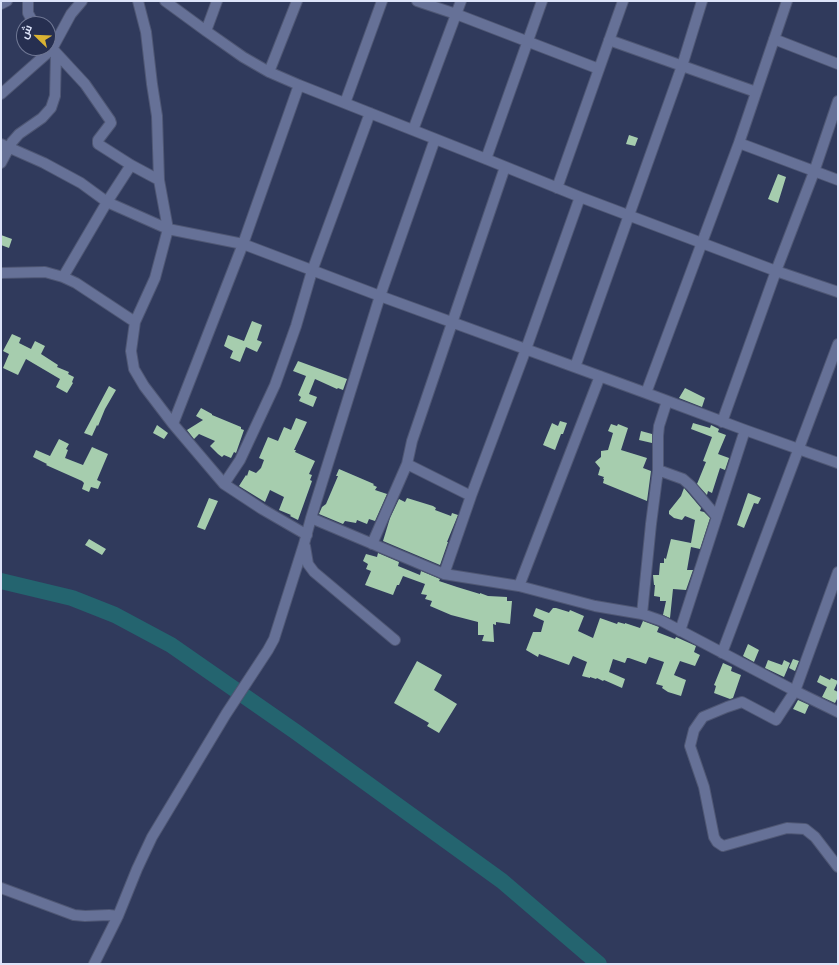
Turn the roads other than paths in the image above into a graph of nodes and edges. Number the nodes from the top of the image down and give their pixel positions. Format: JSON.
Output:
{"nodes":[{"id":1,"x":7,"y":1,"type":"edge"},
{"id":2,"x":28,"y":1,"type":"edge"},
{"id":3,"x":82,"y":1,"type":"edge"},
{"id":4,"x":138,"y":1,"type":"edge"},
{"id":5,"x":165,"y":1,"type":"edge"},
{"id":6,"x":217,"y":1,"type":"edge"},
{"id":7,"x":297,"y":1,"type":"edge"},
{"id":8,"x":382,"y":1,"type":"edge"},
{"id":9,"x":417,"y":1,"type":"edge"},
{"id":10,"x":461,"y":1,"type":"edge"},
{"id":11,"x":542,"y":1,"type":"edge"},
{"id":12,"x":623,"y":1,"type":"edge"},
{"id":13,"x":702,"y":1,"type":"edge"},
{"id":14,"x":787,"y":1,"type":"edge"},
{"id":15,"x":1,"y":4,"type":"edge"},
{"id":16,"x":456,"y":14,"type":"junction"},
{"id":17,"x":30,"y":16,"type":"edge"},
{"id":18,"x":206,"y":31,"type":"junction"},
{"id":19,"x":774,"y":39,"type":"junction"},
{"id":20,"x":609,"y":40,"type":"junction"},
{"id":21,"x":56,"y":42,"type":"edge"},
{"id":22,"x":528,"y":42,"type":"junction"},
{"id":23,"x":56,"y":53,"type":"edge"},
{"id":24,"x":44,"y":56,"type":"edge"},
{"id":25,"x":52,"y":56,"type":"edge"},
{"id":26,"x":838,"y":64,"type":"edge"},
{"id":27,"x":682,"y":66,"type":"junction"},
{"id":28,"x":599,"y":69,"type":"junction"},
{"id":29,"x":269,"y":72,"type":"junction"},
{"id":30,"x":299,"y":85,"type":"junction"},
{"id":31,"x":756,"y":92,"type":"junction"},
{"id":32,"x":1,"y":93,"type":"edge"},
{"id":33,"x":838,"y":101,"type":"edge"},
{"id":34,"x":345,"y":103,"type":"junction"},
{"id":35,"x":370,"y":113,"type":"junction"},
{"id":36,"x":413,"y":130,"type":"junction"},
{"id":37,"x":435,"y":139,"type":"junction"},
{"id":38,"x":739,"y":143,"type":"junction"},
{"id":39,"x":5,"y":146,"type":"edge"},
{"id":40,"x":486,"y":159,"type":"junction"},
{"id":41,"x":1,"y":163,"type":"edge"},
{"id":42,"x":131,"y":165,"type":"junction"},
{"id":43,"x":505,"y":166,"type":"junction"},
{"id":44,"x":814,"y":172,"type":"junction"},
{"id":45,"x":159,"y":180,"type":"junction"},
{"id":46,"x":838,"y":180,"type":"edge"},
{"id":47,"x":557,"y":188,"type":"junction"},
{"id":48,"x":580,"y":198,"type":"junction"},
{"id":49,"x":107,"y":202,"type":"junction"},
{"id":50,"x":629,"y":215,"type":"junction"},
{"id":51,"x":168,"y":229,"type":"junction"},
{"id":52,"x":702,"y":243,"type":"junction"},
{"id":53,"x":243,"y":244,"type":"junction"},
{"id":54,"x":312,"y":271,"type":"junction"},
{"id":55,"x":776,"y":272,"type":"junction"},
{"id":56,"x":1,"y":273,"type":"edge"},
{"id":57,"x":64,"y":277,"type":"junction"},
{"id":58,"x":838,"y":292,"type":"edge"},
{"id":59,"x":380,"y":296,"type":"junction"},
{"id":60,"x":135,"y":322,"type":"junction"},
{"id":61,"x":453,"y":323,"type":"junction"},
{"id":62,"x":838,"y":344,"type":"edge"},
{"id":63,"x":526,"y":349,"type":"junction"},
{"id":64,"x":575,"y":367,"type":"junction"},
{"id":65,"x":600,"y":376,"type":"junction"},
{"id":66,"x":646,"y":393,"type":"junction"},
{"id":67,"x":667,"y":401,"type":"junction"},
{"id":68,"x":722,"y":422,"type":"junction"},
{"id":69,"x":173,"y":424,"type":"junction"},
{"id":70,"x":745,"y":430,"type":"junction"},
{"id":71,"x":799,"y":450,"type":"junction"},
{"id":72,"x":838,"y":463,"type":"edge"},
{"id":73,"x":407,"y":464,"type":"junction"},
{"id":74,"x":658,"y":470,"type":"junction"},
{"id":75,"x":224,"y":484,"type":"junction"},
{"id":76,"x":471,"y":496,"type":"junction"},
{"id":77,"x":717,"y":517,"type":"junction"},
{"id":78,"x":311,"y":518,"type":"junction"},
{"id":79,"x":306,"y":540,"type":"junction"},
{"id":80,"x":372,"y":544,"type":"junction"},
{"id":81,"x":838,"y":572,"type":"edge"},
{"id":82,"x":444,"y":574,"type":"junction"},
{"id":83,"x":519,"y":586,"type":"junction"},
{"id":84,"x":833,"y":599,"type":"edge"},
{"id":85,"x":642,"y":614,"type":"junction"},
{"id":86,"x":680,"y":631,"type":"junction"},
{"id":87,"x":395,"y":640,"type":"dead end"},
{"id":88,"x":722,"y":653,"type":"junction"},
{"id":89,"x":795,"y":691,"type":"junction"},
{"id":90,"x":838,"y":712,"type":"edge"},
{"id":91,"x":838,"y":867,"type":"edge"},
{"id":92,"x":1,"y":888,"type":"edge"},
{"id":93,"x":118,"y":916,"type":"junction"},
{"id":94,"x":94,"y":964,"type":"edge"}],
"edges":[{"from":1,"to":15,"type":"street"},
{"from":2,"to":17,"type":"street"},
{"from":3,"to":21,"type":"street"},
{"from":4,"to":45,"type":"street"},
{"from":5,"to":18,"type":"street"},
{"from":6,"to":18,"type":"street"},
{"from":7,"to":29,"type":"street"},
{"from":8,"to":34,"type":"street"},
{"from":9,"to":16,"type":"street"},
{"from":10,"to":16,"type":"street"},
{"from":11,"to":22,"type":"street"},
{"from":12,"to":20,"type":"street"},
{"from":13,"to":27,"type":"street"},
{"from":14,"to":19,"type":"street"},
{"from":16,"to":22,"type":"street"},
{"from":16,"to":36,"type":"street"},
{"from":18,"to":29,"type":"street"},
{"from":19,"to":26,"type":"street"},
{"from":19,"to":31,"type":"street"},
{"from":20,"to":27,"type":"street"},
{"from":20,"to":28,"type":"street"},
{"from":22,"to":28,"type":"street"},
{"from":22,"to":40,"type":"street"},
{"from":23,"to":42,"type":"street"},
{"from":24,"to":32,"type":"street"},
{"from":25,"to":39,"type":"street"},
{"from":27,"to":31,"type":"street"},
{"from":27,"to":50,"type":"street"},
{"from":28,"to":47,"type":"street"},
{"from":29,"to":30,"type":"street"},
{"from":30,"to":34,"type":"street"},
{"from":30,"to":53,"type":"street"},
{"from":31,"to":38,"type":"street"},
{"from":33,"to":44,"type":"street"},
{"from":34,"to":35,"type":"street"},
{"from":35,"to":36,"type":"street"},
{"from":35,"to":54,"type":"street"},
{"from":36,"to":37,"type":"street"},
{"from":37,"to":40,"type":"street"},
{"from":37,"to":59,"type":"street"},
{"from":38,"to":44,"type":"street"},
{"from":38,"to":52,"type":"street"},
{"from":39,"to":41,"type":"street"},
{"from":39,"to":49,"type":"street"},
{"from":40,"to":43,"type":"street"},
{"from":42,"to":45,"type":"street"},
{"from":42,"to":49,"type":"street"},
{"from":43,"to":47,"type":"street"},
{"from":43,"to":61,"type":"street"},
{"from":44,"to":46,"type":"street"},
{"from":44,"to":55,"type":"street"},
{"from":45,"to":51,"type":"street"},
{"from":47,"to":48,"type":"street"},
{"from":48,"to":50,"type":"street"},
{"from":48,"to":63,"type":"street"},
{"from":49,"to":51,"type":"street"},
{"from":49,"to":57,"type":"street"},
{"from":50,"to":52,"type":"street"},
{"from":50,"to":64,"type":"street"},
{"from":51,"to":53,"type":"street"},
{"from":51,"to":60,"type":"street"},
{"from":52,"to":55,"type":"street"},
{"from":52,"to":66,"type":"street"},
{"from":53,"to":54,"type":"street"},
{"from":53,"to":69,"type":"street"},
{"from":54,"to":59,"type":"street"},
{"from":54,"to":75,"type":"street"},
{"from":55,"to":58,"type":"street"},
{"from":55,"to":68,"type":"street"},
{"from":56,"to":57,"type":"street"},
{"from":57,"to":60,"type":"street"},
{"from":59,"to":61,"type":"street"},
{"from":59,"to":78,"type":"street"},
{"from":60,"to":69,"type":"street"},
{"from":61,"to":63,"type":"street"},
{"from":61,"to":73,"type":"street"},
{"from":62,"to":71,"type":"street"},
{"from":63,"to":64,"type":"street"},
{"from":63,"to":76,"type":"street"},
{"from":64,"to":65,"type":"street"},
{"from":65,"to":66,"type":"street"},
{"from":65,"to":83,"type":"street"},
{"from":66,"to":67,"type":"street"},
{"from":67,"to":68,"type":"street"},
{"from":67,"to":74,"type":"street"},
{"from":68,"to":70,"type":"street"},
{"from":69,"to":75,"type":"street"},
{"from":70,"to":71,"type":"street"},
{"from":70,"to":77,"type":"street"},
{"from":71,"to":72,"type":"street"},
{"from":71,"to":88,"type":"street"},
{"from":73,"to":76,"type":"street"},
{"from":73,"to":80,"type":"street"},
{"from":74,"to":77,"type":"street"},
{"from":74,"to":85,"type":"street"},
{"from":75,"to":79,"type":"street"},
{"from":76,"to":82,"type":"street"},
{"from":77,"to":86,"type":"street"},
{"from":78,"to":79,"type":"street"},
{"from":78,"to":80,"type":"street"},
{"from":79,"to":87,"type":"street"},
{"from":79,"to":93,"type":"street"},
{"from":80,"to":82,"type":"street"},
{"from":81,"to":84,"type":"street"},
{"from":82,"to":83,"type":"street"},
{"from":83,"to":85,"type":"street"},
{"from":84,"to":89,"type":"street"},
{"from":85,"to":86,"type":"street"},
{"from":86,"to":88,"type":"street"},
{"from":88,"to":89,"type":"street"},
{"from":89,"to":90,"type":"street"},
{"from":89,"to":91,"type":"street"},
{"from":92,"to":93,"type":"street"},
{"from":93,"to":94,"type":"street"}]}
